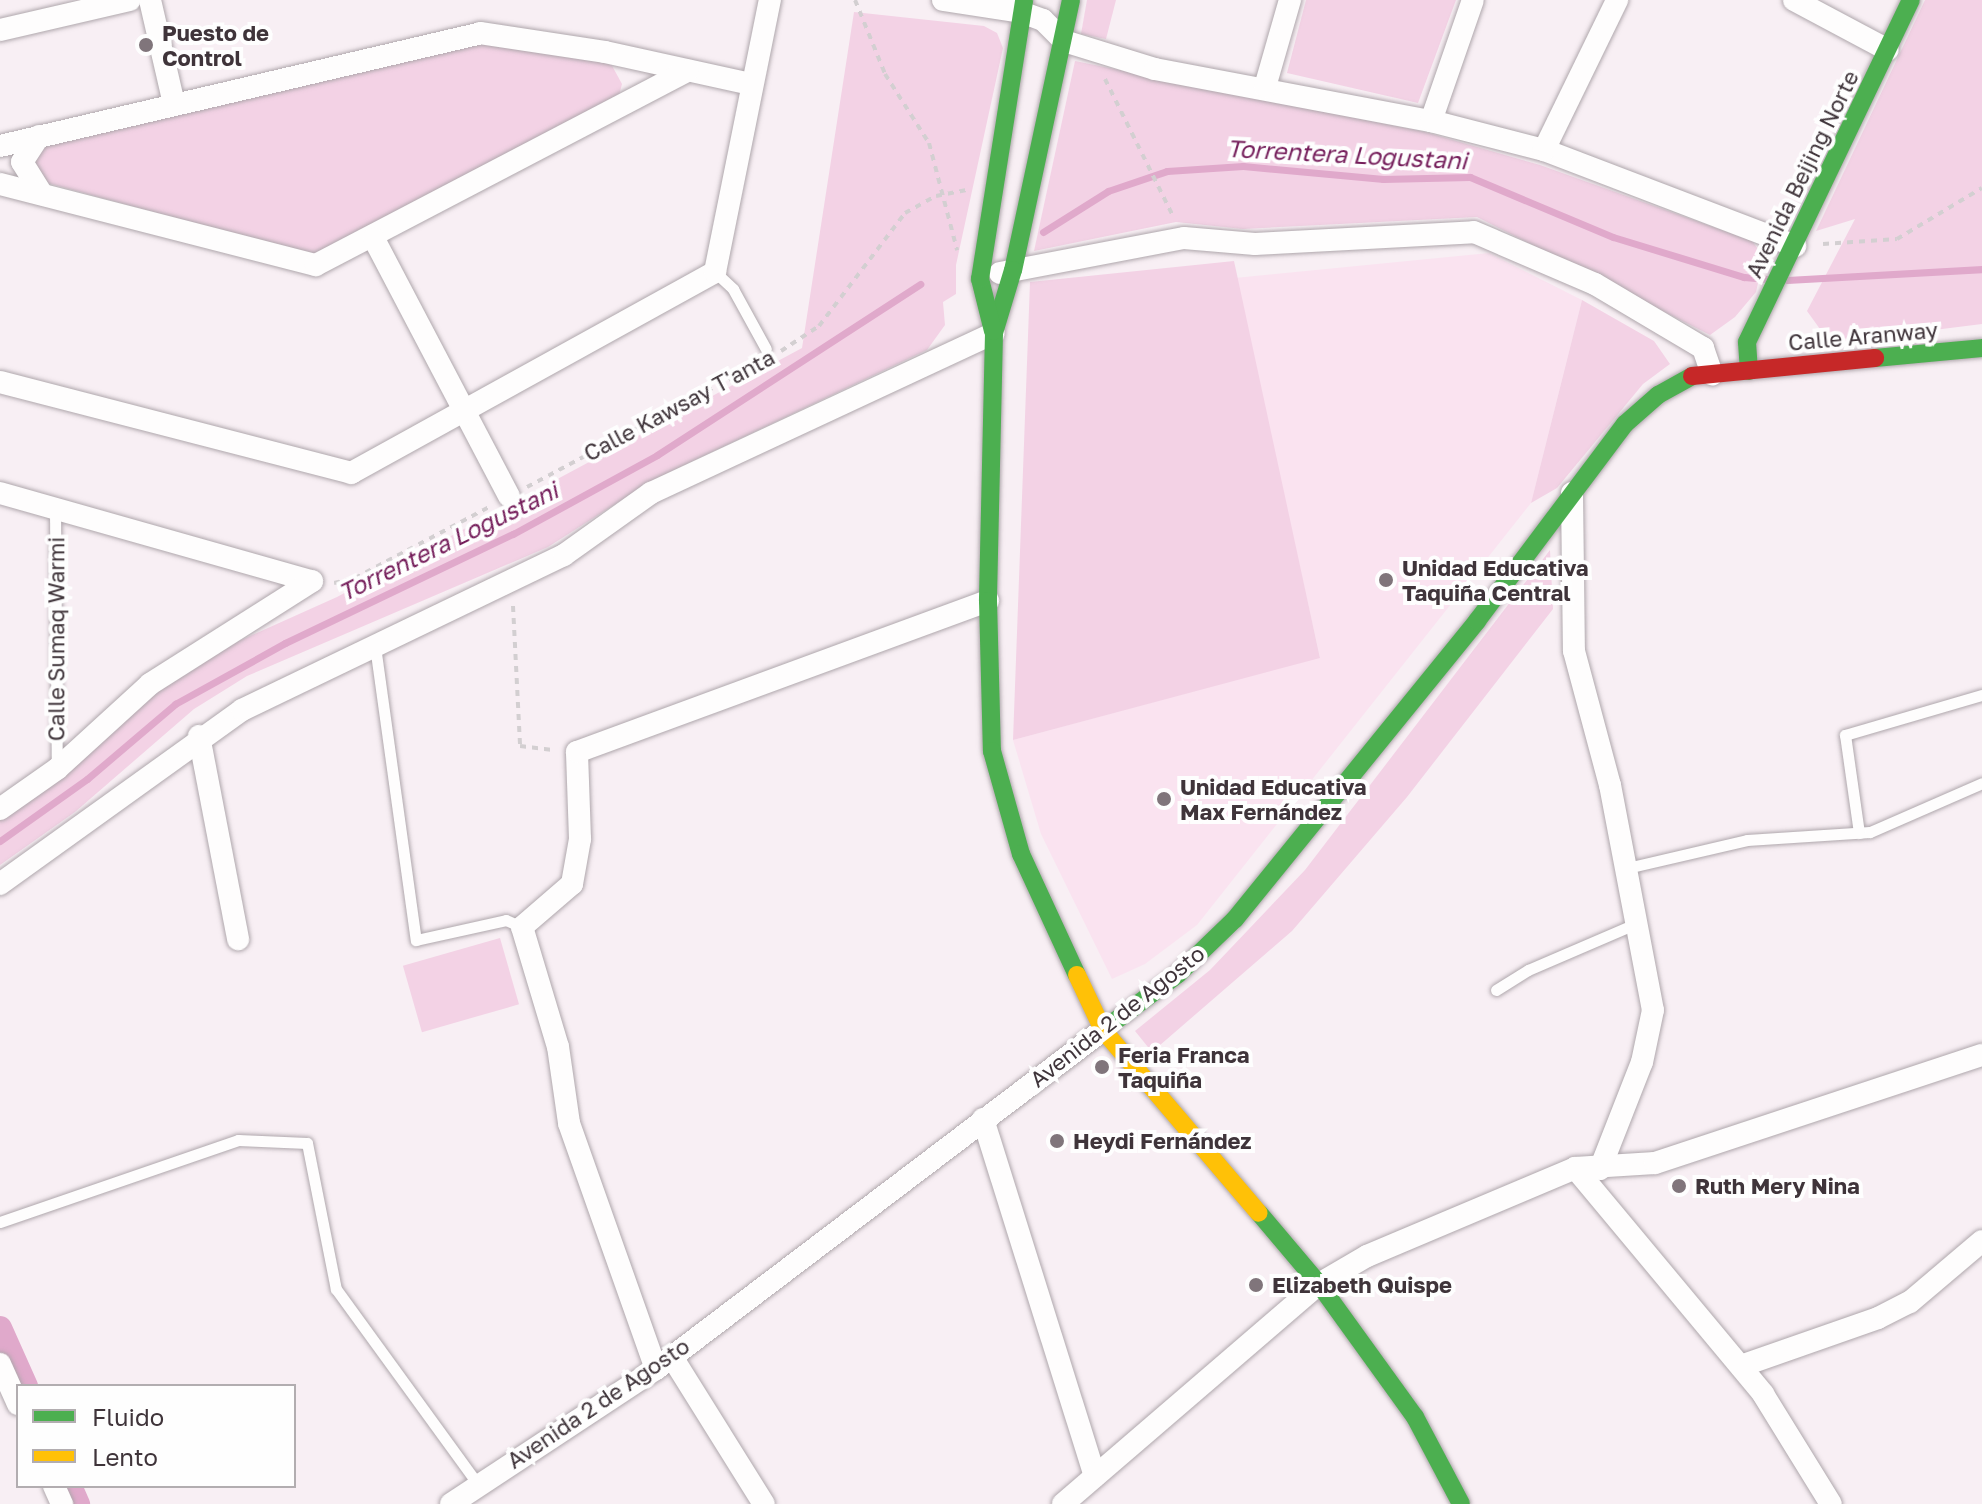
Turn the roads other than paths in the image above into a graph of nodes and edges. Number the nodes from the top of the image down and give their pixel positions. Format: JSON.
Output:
{"nodes":[{"id":1,"x":130,"y":0,"type":"edge"},
{"id":2,"x":150,"y":0,"type":"edge"},
{"id":3,"x":770,"y":0,"type":"edge"},
{"id":4,"x":943,"y":0,"type":"edge"},
{"id":5,"x":1071,"y":0,"type":"edge"},
{"id":6,"x":1290,"y":0,"type":"edge"},
{"id":7,"x":1473,"y":0,"type":"edge"},
{"id":8,"x":1617,"y":0,"type":"edge"},
{"id":9,"x":1794,"y":0,"type":"edge"},
{"id":10,"x":1911,"y":0,"type":"edge"},
{"id":11,"x":1023,"y":6,"type":"edge"},
{"id":12,"x":0,"y":30,"type":"edge"},
{"id":13,"x":1064,"y":41,"type":"junction"},
{"id":14,"x":1888,"y":50,"type":"junction"},
{"id":15,"x":687,"y":71,"type":"junction"},
{"id":16,"x":750,"y":84,"type":"junction"},
{"id":17,"x":1265,"y":87,"type":"junction"},
{"id":18,"x":174,"y":104,"type":"junction"},
{"id":19,"x":1431,"y":121,"type":"junction"},
{"id":20,"x":39,"y":136,"type":"junction"},
{"id":21,"x":0,"y":146,"type":"edge"},
{"id":22,"x":1544,"y":150,"type":"junction"},
{"id":23,"x":0,"y":184,"type":"edge"},
{"id":24,"x":42,"y":194,"type":"junction"},
{"id":25,"x":374,"y":239,"type":"junction"},
{"id":26,"x":1795,"y":246,"type":"junction"},
{"id":27,"x":1013,"y":270,"type":"junction"},
{"id":28,"x":715,"y":272,"type":"junction"},
{"id":29,"x":980,"y":279,"type":"junction"},
{"id":30,"x":994,"y":333,"type":"junction"},
{"id":31,"x":1982,"y":348,"type":"edge"},
{"id":32,"x":766,"y":349,"type":"dead end"},
{"id":33,"x":1749,"y":371,"type":"junction"},
{"id":34,"x":1712,"y":374,"type":"junction"},
{"id":35,"x":0,"y":382,"type":"edge"},
{"id":36,"x":465,"y":413,"type":"junction"},
{"id":37,"x":0,"y":493,"type":"edge"},
{"id":38,"x":1572,"y":493,"type":"junction"},
{"id":39,"x":509,"y":496,"type":"road end"},
{"id":40,"x":55,"y":508,"type":"junction"},
{"id":41,"x":988,"y":601,"type":"junction"},
{"id":42,"x":375,"y":646,"type":"junction"},
{"id":43,"x":1982,"y":695,"type":"edge"},
{"id":44,"x":199,"y":736,"type":"junction"},
{"id":45,"x":57,"y":769,"type":"junction"},
{"id":46,"x":1982,"y":783,"type":"edge"},
{"id":47,"x":0,"y":809,"type":"edge"},
{"id":48,"x":1859,"y":833,"type":"junction"},
{"id":49,"x":1627,"y":868,"type":"junction"},
{"id":50,"x":0,"y":884,"type":"edge"},
{"id":51,"x":1637,"y":923,"type":"junction"},
{"id":52,"x":522,"y":927,"type":"junction"},
{"id":53,"x":238,"y":939,"type":"dead end"},
{"id":54,"x":1496,"y":990,"type":"dead end"},
{"id":55,"x":1103,"y":1030,"type":"junction"},
{"id":56,"x":1982,"y":1055,"type":"edge"},
{"id":57,"x":983,"y":1119,"type":"junction"},
{"id":58,"x":1575,"y":1168,"type":"junction"},
{"id":59,"x":1600,"y":1169,"type":"junction"},
{"id":60,"x":0,"y":1222,"type":"edge"},
{"id":61,"x":1982,"y":1241,"type":"edge"},
{"id":62,"x":1319,"y":1284,"type":"junction"},
{"id":63,"x":664,"y":1363,"type":"junction"},
{"id":64,"x":0,"y":1364,"type":"edge"},
{"id":65,"x":1741,"y":1366,"type":"junction"},
{"id":66,"x":16,"y":1400,"type":"edge"},
{"id":67,"x":1095,"y":1476,"type":"junction"},
{"id":68,"x":477,"y":1483,"type":"junction"},
{"id":69,"x":451,"y":1504,"type":"edge"},
{"id":70,"x":764,"y":1504,"type":"edge"},
{"id":71,"x":1063,"y":1504,"type":"edge"},
{"id":72,"x":1461,"y":1504,"type":"edge"},
{"id":73,"x":1831,"y":1504,"type":"edge"}],
"edges":[{"from":1,"to":12,"type":"street"},
{"from":2,"to":18,"type":"street"},
{"from":3,"to":16,"type":"street"},
{"from":4,"to":11,"type":"street"},
{"from":5,"to":13,"type":"main road"},
{"from":6,"to":17,"type":"street"},
{"from":7,"to":19,"type":"street"},
{"from":8,"to":22,"type":"street"},
{"from":9,"to":14,"type":"street"},
{"from":10,"to":14,"type":"main road","name":"Avenida Beijing Norte"},
{"from":11,"to":13,"type":"street"},
{"from":11,"to":29,"type":"main road"},
{"from":13,"to":17,"type":"street"},
{"from":13,"to":27,"type":"main road"},
{"from":14,"to":26,"type":"main road","name":"Avenida Beijing Norte"},
{"from":15,"to":16,"type":"street"},
{"from":15,"to":18,"type":"street"},
{"from":15,"to":25,"type":"street"},
{"from":16,"to":28,"type":"street"},
{"from":17,"to":19,"type":"street"},
{"from":18,"to":20,"type":"street"},
{"from":19,"to":22,"type":"street"},
{"from":20,"to":21,"type":"street"},
{"from":20,"to":24,"type":"street"},
{"from":22,"to":26,"type":"street"},
{"from":23,"to":24,"type":"street"},
{"from":24,"to":25,"type":"street"},
{"from":25,"to":36,"type":"street"},
{"from":26,"to":33,"type":"main road","name":"Avenida Beijing Norte"},
{"from":27,"to":29,"type":"street"},
{"from":27,"to":30,"type":"main road"},
{"from":27,"to":34,"type":"street"},
{"from":28,"to":32,"type":"lane"},
{"from":28,"to":36,"type":"street"},
{"from":29,"to":30,"type":"main road"},
{"from":30,"to":41,"type":"main road"},
{"from":30,"to":42,"type":"street"},
{"from":31,"to":33,"type":"main road","name":"Calle Aranway"},
{"from":33,"to":34,"type":"main road","name":"Avenida 2 de Agosto"},
{"from":34,"to":38,"type":"main road","name":"Avenida 2 de Agosto"},
{"from":35,"to":36,"type":"street"},
{"from":36,"to":39,"type":"street"},
{"from":37,"to":40,"type":"street"},
{"from":38,"to":49,"type":"street"},
{"from":38,"to":55,"type":"main road","name":"Avenida 2 de Agosto"},
{"from":40,"to":45,"type":"lane","name":"Calle Sumaq Warmi"},
{"from":40,"to":45,"type":"street"},
{"from":41,"to":52,"type":"street"},
{"from":41,"to":55,"type":"main road"},
{"from":42,"to":44,"type":"street"},
{"from":42,"to":52,"type":"lane"},
{"from":43,"to":48,"type":"lane"},
{"from":44,"to":50,"type":"street"},
{"from":44,"to":53,"type":"street"},
{"from":45,"to":47,"type":"street"},
{"from":46,"to":48,"type":"lane"},
{"from":48,"to":49,"type":"lane"},
{"from":49,"to":51,"type":"street"},
{"from":51,"to":54,"type":"lane"},
{"from":51,"to":59,"type":"street"},
{"from":52,"to":63,"type":"street"},
{"from":55,"to":57,"type":"street","name":"Avenida 2 de Agosto"},
{"from":55,"to":62,"type":"main road"},
{"from":56,"to":59,"type":"street"},
{"from":57,"to":63,"type":"street","name":"Avenida 2 de Agosto"},
{"from":57,"to":67,"type":"street"},
{"from":58,"to":59,"type":"street"},
{"from":58,"to":62,"type":"street"},
{"from":58,"to":65,"type":"street"},
{"from":60,"to":68,"type":"lane"},
{"from":61,"to":65,"type":"street"},
{"from":62,"to":67,"type":"street"},
{"from":62,"to":72,"type":"main road"},
{"from":63,"to":68,"type":"street","name":"Avenida 2 de Agosto"},
{"from":63,"to":70,"type":"street"},
{"from":64,"to":66,"type":"street"},
{"from":65,"to":73,"type":"street"},
{"from":67,"to":71,"type":"street"},
{"from":68,"to":69,"type":"street","name":"Avenida 2 de Agosto"}]}
